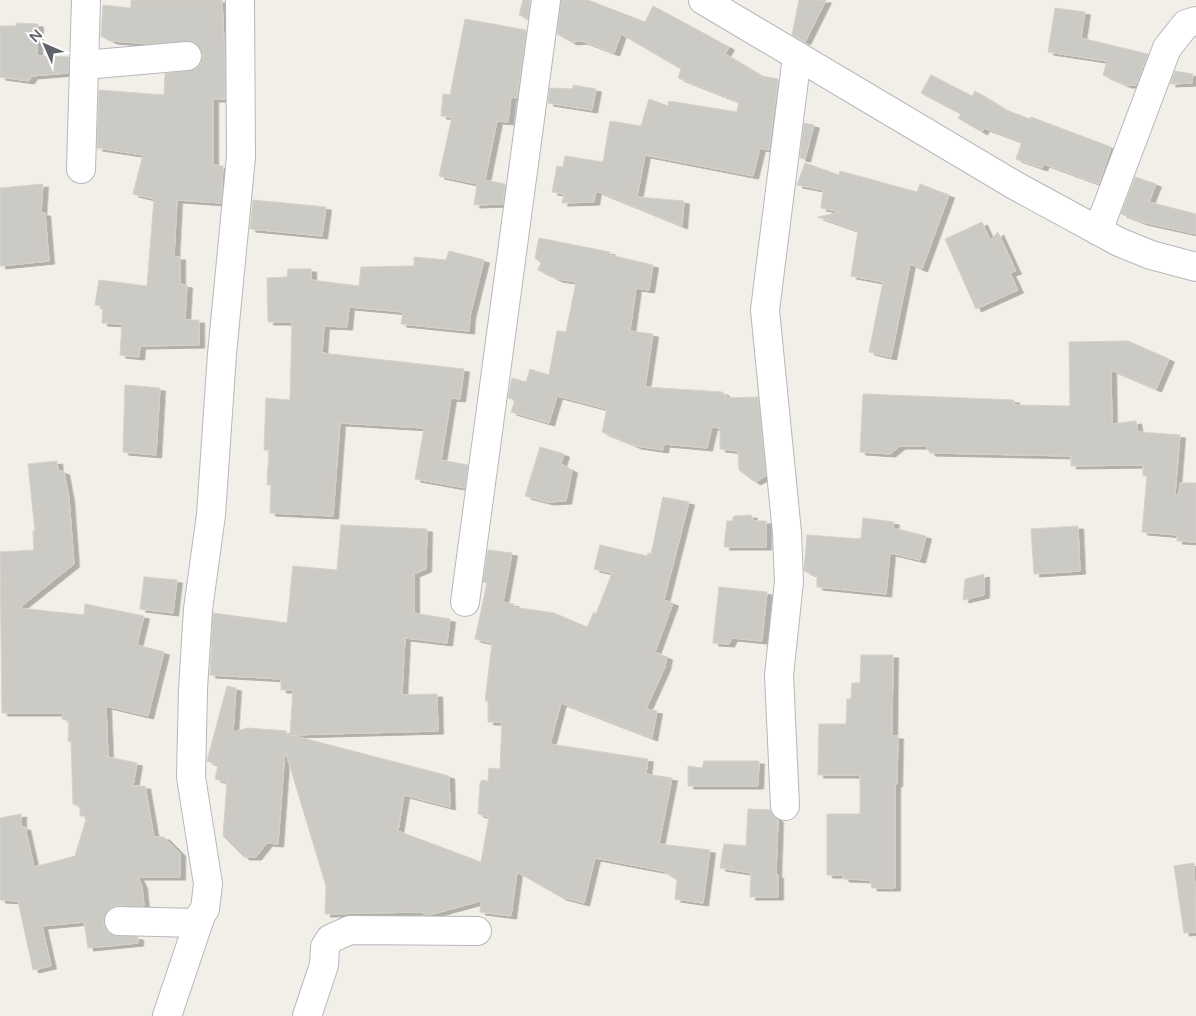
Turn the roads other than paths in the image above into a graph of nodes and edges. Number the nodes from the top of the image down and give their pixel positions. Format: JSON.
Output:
{"nodes":[{"id":1,"x":86,"y":0,"type":"edge"},
{"id":2,"x":240,"y":0,"type":"edge"},
{"id":3,"x":546,"y":0,"type":"edge"},
{"id":4,"x":703,"y":0,"type":"edge"},
{"id":5,"x":1196,"y":21,"type":"edge"},
{"id":6,"x":187,"y":56,"type":"dead end"},
{"id":7,"x":797,"y":56,"type":"junction"},
{"id":8,"x":84,"y":65,"type":"junction"},
{"id":9,"x":81,"y":169,"type":"dead end"},
{"id":10,"x":1098,"y":231,"type":"junction"},
{"id":11,"x":1196,"y":267,"type":"edge"},
{"id":12,"x":465,"y":602,"type":"dead end"},
{"id":13,"x":785,"y":806,"type":"dead end"},
{"id":14,"x":200,"y":918,"type":"junction"},
{"id":15,"x":119,"y":922,"type":"dead end"},
{"id":16,"x":477,"y":930,"type":"dead end"},
{"id":17,"x":167,"y":1016,"type":"edge"},
{"id":18,"x":307,"y":1016,"type":"edge"}],
"edges":[{"from":1,"to":8,"type":"street"},
{"from":2,"to":14,"type":"street"},
{"from":3,"to":12,"type":"street"},
{"from":4,"to":7,"type":"street"},
{"from":5,"to":10,"type":"street"},
{"from":6,"to":8,"type":"street"},
{"from":7,"to":10,"type":"street"},
{"from":7,"to":13,"type":"street"},
{"from":8,"to":9,"type":"street"},
{"from":10,"to":11,"type":"street"},
{"from":14,"to":15,"type":"street"},
{"from":14,"to":17,"type":"street"},
{"from":16,"to":18,"type":"street"}]}
